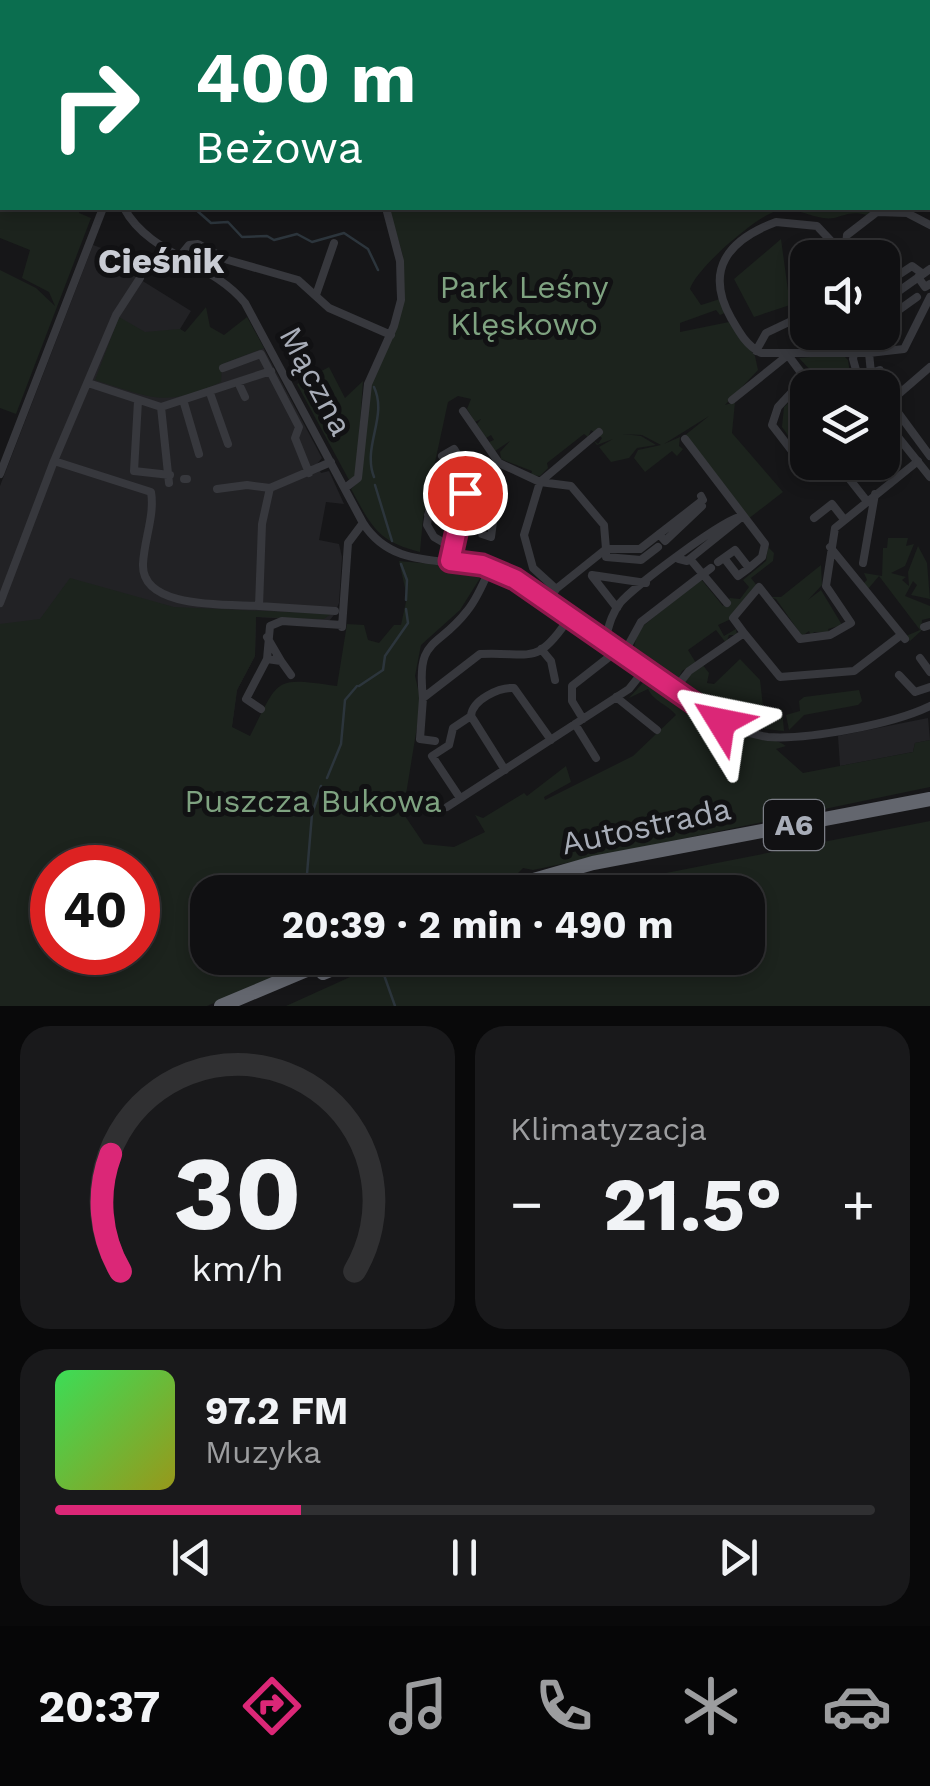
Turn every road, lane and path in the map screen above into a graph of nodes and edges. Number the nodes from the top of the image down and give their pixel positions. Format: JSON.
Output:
{"nodes":[{"id":1,"x":102,"y":210,"type":"edge"},
{"id":2,"x":126,"y":210,"type":"edge"},
{"id":3,"x":386,"y":210,"type":"edge"},
{"id":4,"x":879,"y":210,"type":"edge"},
{"id":5,"x":874,"y":214,"type":"junction"},
{"id":6,"x":930,"y":225,"type":"edge"},
{"id":7,"x":826,"y":233,"type":"junction"},
{"id":8,"x":847,"y":235,"type":"junction"},
{"id":9,"x":832,"y":240,"type":"edge"},
{"id":10,"x":847,"y":240,"type":"edge"},
{"id":11,"x":334,"y":242,"type":"dead end"},
{"id":12,"x":180,"y":256,"type":"junction"},
{"id":13,"x":900,"y":274,"type":"edge"},
{"id":14,"x":924,"y":274,"type":"edge"},
{"id":15,"x":140,"y":278,"type":"dead end"},
{"id":16,"x":930,"y":284,"type":"edge"},
{"id":17,"x":900,"y":291,"type":"edge"},
{"id":18,"x":316,"y":295,"type":"junction"},
{"id":19,"x":928,"y":301,"type":"edge"},
{"id":20,"x":900,"y":308,"type":"edge"},
{"id":21,"x":790,"y":322,"type":"edge"},
{"id":22,"x":391,"y":335,"type":"junction"},
{"id":23,"x":271,"y":349,"type":"junction"},
{"id":24,"x":826,"y":350,"type":"edge"},
{"id":25,"x":854,"y":350,"type":"edge"},
{"id":26,"x":869,"y":350,"type":"edge"},
{"id":27,"x":756,"y":351,"type":"junction"},
{"id":28,"x":840,"y":352,"type":"joint"},
{"id":29,"x":826,"y":353,"type":"junction"},
{"id":30,"x":853,"y":353,"type":"junction"},
{"id":31,"x":261,"y":354,"type":"junction"},
{"id":32,"x":868,"y":354,"type":"junction"},
{"id":33,"x":788,"y":356,"type":"junction"},
{"id":34,"x":930,"y":367,"type":"edge"},
{"id":35,"x":223,"y":368,"type":"dead end"},
{"id":36,"x":799,"y":370,"type":"edge"},
{"id":37,"x":857,"y":370,"type":"edge"},
{"id":38,"x":871,"y":370,"type":"edge"},
{"id":39,"x":271,"y":371,"type":"junction"},
{"id":40,"x":88,"y":382,"type":"junction"},
{"id":41,"x":238,"y":382,"type":"junction"},
{"id":42,"x":210,"y":393,"type":"junction"},
{"id":43,"x":900,"y":393,"type":"edge"},
{"id":44,"x":790,"y":394,"type":"edge"},
{"id":45,"x":245,"y":397,"type":"dead end"},
{"id":46,"x":732,"y":400,"type":"dead end"},
{"id":47,"x":138,"y":401,"type":"junction"},
{"id":48,"x":184,"y":403,"type":"junction"},
{"id":49,"x":161,"y":407,"type":"junction"},
{"id":50,"x":464,"y":410,"type":"dead end"},
{"id":51,"x":900,"y":416,"type":"edge"},
{"id":52,"x":599,"y":432,"type":"dead end"},
{"id":53,"x":900,"y":439,"type":"edge"},
{"id":54,"x":685,"y":440,"type":"dead end"},
{"id":55,"x":0,"y":442,"type":"edge"},
{"id":56,"x":228,"y":444,"type":"dead end"},
{"id":57,"x":10,"y":445,"type":"junction"},
{"id":58,"x":790,"y":448,"type":"edge"},
{"id":59,"x":929,"y":452,"type":"edge"},
{"id":60,"x":199,"y":454,"type":"dead end"},
{"id":61,"x":442,"y":456,"type":"dead end"},
{"id":62,"x":917,"y":460,"type":"junction"},
{"id":63,"x":54,"y":461,"type":"junction"},
{"id":64,"x":332,"y":462,"type":"junction"},
{"id":65,"x":498,"y":464,"type":"junction"},
{"id":66,"x":309,"y":473,"type":"junction"},
{"id":67,"x":0,"y":474,"type":"edge"},
{"id":68,"x":930,"y":476,"type":"edge"},
{"id":69,"x":473,"y":479,"type":"junction"},
{"id":70,"x":853,"y":480,"type":"edge"},
{"id":71,"x":445,"y":482,"type":"dead end"},
{"id":72,"x":540,"y":482,"type":"junction"},
{"id":73,"x":270,"y":488,"type":"junction"},
{"id":74,"x":345,"y":488,"type":"junction"},
{"id":75,"x":218,"y":489,"type":"dead end"},
{"id":76,"x":870,"y":497,"type":"junction"},
{"id":77,"x":442,"y":510,"type":"dead end"},
{"id":78,"x":460,"y":514,"type":"junction"},
{"id":79,"x":428,"y":515,"type":"junction"},
{"id":80,"x":743,"y":516,"type":"junction"},
{"id":81,"x":814,"y":518,"type":"dead end"},
{"id":82,"x":843,"y":518,"type":"junction"},
{"id":83,"x":483,"y":520,"type":"dead end"},
{"id":84,"x":363,"y":522,"type":"junction"},
{"id":85,"x":682,"y":522,"type":"junction"},
{"id":86,"x":830,"y":546,"type":"junction"},
{"id":87,"x":658,"y":547,"type":"dead end"},
{"id":88,"x":691,"y":547,"type":"junction"},
{"id":89,"x":453,"y":548,"type":"junction"},
{"id":90,"x":606,"y":549,"type":"junction"},
{"id":91,"x":691,"y":558,"type":"junction"},
{"id":92,"x":840,"y":558,"type":"junction"},
{"id":93,"x":679,"y":559,"type":"junction"},
{"id":94,"x":450,"y":561,"type":"junction"},
{"id":95,"x":718,"y":563,"type":"junction"},
{"id":96,"x":584,"y":565,"type":"junction"},
{"id":97,"x":490,"y":568,"type":"junction"},
{"id":98,"x":749,"y":568,"type":"junction"},
{"id":99,"x":702,"y":573,"type":"junction"},
{"id":100,"x":592,"y":575,"type":"junction"},
{"id":101,"x":738,"y":576,"type":"junction"},
{"id":102,"x":646,"y":583,"type":"junction"},
{"id":103,"x":746,"y":587,"type":"dead end"},
{"id":104,"x":556,"y":589,"type":"junction"},
{"id":105,"x":548,"y":600,"type":"junction"},
{"id":106,"x":0,"y":603,"type":"edge"},
{"id":107,"x":726,"y":603,"type":"dead end"},
{"id":108,"x":260,"y":606,"type":"junction"},
{"id":109,"x":617,"y":608,"type":"junction"},
{"id":110,"x":335,"y":610,"type":"dead end"},
{"id":111,"x":570,"y":615,"type":"junction"},
{"id":112,"x":744,"y":632,"type":"junction"},
{"id":113,"x":267,"y":637,"type":"junction"},
{"id":114,"x":605,"y":640,"type":"junction"},
{"id":115,"x":541,"y":649,"type":"junction"},
{"id":116,"x":621,"y":652,"type":"junction"},
{"id":117,"x":920,"y":658,"type":"dead end"},
{"id":118,"x":267,"y":660,"type":"junction"},
{"id":119,"x":281,"y":661,"type":"junction"},
{"id":120,"x":645,"y":669,"type":"junction"},
{"id":121,"x":930,"y":672,"type":"edge"},
{"id":122,"x":290,"y":675,"type":"dead end"},
{"id":123,"x":900,"y":676,"type":"dead end"},
{"id":124,"x":555,"y":680,"type":"dead end"},
{"id":125,"x":930,"y":687,"type":"edge"},
{"id":126,"x":674,"y":690,"type":"junction"},
{"id":127,"x":423,"y":698,"type":"junction"},
{"id":128,"x":616,"y":698,"type":"junction"},
{"id":129,"x":930,"y":706,"type":"edge"},
{"id":130,"x":261,"y":709,"type":"dead end"},
{"id":131,"x":471,"y":716,"type":"junction"},
{"id":132,"x":579,"y":722,"type":"junction"},
{"id":133,"x":657,"y":730,"type":"dead end"},
{"id":134,"x":551,"y":740,"type":"junction"},
{"id":135,"x":434,"y":741,"type":"dead end"},
{"id":136,"x":596,"y":758,"type":"dead end"},
{"id":137,"x":506,"y":770,"type":"junction"},
{"id":138,"x":460,"y":798,"type":"junction"},
{"id":139,"x":930,"y":799,"type":"edge"},
{"id":140,"x":447,"y":807,"type":"dead end"},
{"id":141,"x":930,"y":809,"type":"edge"},
{"id":142,"x":553,"y":875,"type":"edge"},
{"id":143,"x":588,"y":875,"type":"edge"},
{"id":144,"x":306,"y":975,"type":"edge"},
{"id":145,"x":298,"y":978,"type":"junction"},
{"id":146,"x":222,"y":1006,"type":"edge"},
{"id":147,"x":246,"y":1006,"type":"edge"}],
"edges":[{"from":1,"to":57,"type":"street"},
{"from":2,"to":12,"type":"street","name":"Mączna"},
{"from":3,"to":22,"type":"street"},
{"from":4,"to":5,"type":"street"},
{"from":5,"to":6,"type":"street"},
{"from":5,"to":8,"type":"street"},
{"from":7,"to":8,"type":"street"},
{"from":7,"to":9,"type":"street"},
{"from":7,"to":27,"type":"street"},
{"from":8,"to":10,"type":"street"},
{"from":11,"to":18,"type":"street"},
{"from":12,"to":18,"type":"street"},
{"from":12,"to":23,"type":"street","name":"Mączna"},
{"from":13,"to":14,"type":"street"},
{"from":14,"to":16,"type":"street"},
{"from":14,"to":17,"type":"street"},
{"from":15,"to":40,"type":"street"},
{"from":18,"to":22,"type":"street"},
{"from":19,"to":20,"type":"street"},
{"from":19,"to":32,"type":"street"},
{"from":21,"to":27,"type":"street"},
{"from":22,"to":74,"type":"street"},
{"from":23,"to":31,"type":"street"},
{"from":23,"to":64,"type":"street","name":"Mączna"},
{"from":24,"to":29,"type":"street"},
{"from":25,"to":30,"type":"street"},
{"from":26,"to":32,"type":"street"},
{"from":27,"to":33,"type":"street"},
{"from":28,"to":29,"type":"street"},
{"from":28,"to":30,"type":"street"},
{"from":29,"to":33,"type":"street"},
{"from":30,"to":32,"type":"street"},
{"from":30,"to":37,"type":"street"},
{"from":31,"to":35,"type":"street"},
{"from":31,"to":39,"type":"street"},
{"from":32,"to":38,"type":"street"},
{"from":33,"to":36,"type":"street"},
{"from":33,"to":46,"type":"street"},
{"from":34,"to":43,"type":"street"},
{"from":39,"to":41,"type":"street"},
{"from":39,"to":66,"type":"street"},
{"from":40,"to":47,"type":"street"},
{"from":40,"to":63,"type":"street"},
{"from":41,"to":42,"type":"street"},
{"from":41,"to":45,"type":"street"},
{"from":42,"to":48,"type":"street"},
{"from":42,"to":56,"type":"street"},
{"from":44,"to":58,"type":"street"},
{"from":47,"to":49,"type":"street"},
{"from":47,"to":49,"type":"street"},
{"from":48,"to":49,"type":"street"},
{"from":48,"to":60,"type":"street"},
{"from":50,"to":65,"type":"street"},
{"from":51,"to":59,"type":"street"},
{"from":52,"to":72,"type":"street"},
{"from":53,"to":62,"type":"street"},
{"from":54,"to":80,"type":"street"},
{"from":55,"to":57,"type":"street"},
{"from":57,"to":67,"type":"street"},
{"from":59,"to":62,"type":"street"},
{"from":61,"to":69,"type":"street"},
{"from":62,"to":68,"type":"street"},
{"from":62,"to":76,"type":"street"},
{"from":63,"to":106,"type":"street"},
{"from":63,"to":108,"type":"street"},
{"from":64,"to":66,"type":"street"},
{"from":64,"to":74,"type":"street","name":"Mączna"},
{"from":65,"to":69,"type":"street"},
{"from":65,"to":72,"type":"street"},
{"from":66,"to":73,"type":"street"},
{"from":69,"to":78,"type":"street"},
{"from":70,"to":76,"type":"street"},
{"from":71,"to":79,"type":"street"},
{"from":72,"to":90,"type":"street"},
{"from":72,"to":104,"type":"street"},
{"from":73,"to":75,"type":"street"},
{"from":73,"to":108,"type":"street"},
{"from":74,"to":84,"type":"street","name":"Mączna"},
{"from":76,"to":82,"type":"street"},
{"from":76,"to":92,"type":"street"},
{"from":77,"to":79,"type":"street"},
{"from":78,"to":83,"type":"street"},
{"from":78,"to":89,"type":"street"},
{"from":79,"to":89,"type":"street"},
{"from":80,"to":88,"type":"street"},
{"from":80,"to":91,"type":"street"},
{"from":80,"to":98,"type":"street"},
{"from":81,"to":82,"type":"street"},
{"from":82,"to":86,"type":"street"},
{"from":84,"to":94,"type":"street","name":"Mączna"},
{"from":84,"to":113,"type":"street"},
{"from":85,"to":85,"type":"street"},
{"from":85,"to":90,"type":"street"},
{"from":86,"to":92,"type":"street"},
{"from":86,"to":112,"type":"street"},
{"from":87,"to":90,"type":"street"},
{"from":88,"to":91,"type":"street"},
{"from":88,"to":93,"type":"street"},
{"from":89,"to":94,"type":"street"},
{"from":90,"to":96,"type":"street"},
{"from":91,"to":93,"type":"street"},
{"from":91,"to":99,"type":"street"},
{"from":92,"to":112,"type":"street"},
{"from":93,"to":102,"type":"street"},
{"from":94,"to":97,"type":"street","name":"Mączna"},
{"from":95,"to":98,"type":"street"},
{"from":95,"to":99,"type":"street"},
{"from":95,"to":101,"type":"street"},
{"from":96,"to":100,"type":"street"},
{"from":96,"to":104,"type":"street"},
{"from":97,"to":105,"type":"street","name":"Mączna"},
{"from":97,"to":127,"type":"street"},
{"from":98,"to":101,"type":"street"},
{"from":99,"to":107,"type":"street"},
{"from":99,"to":116,"type":"street"},
{"from":100,"to":102,"type":"street"},
{"from":100,"to":109,"type":"street"},
{"from":101,"to":103,"type":"street"},
{"from":102,"to":109,"type":"street"},
{"from":104,"to":105,"type":"street"},
{"from":105,"to":111,"type":"street","name":"Mączna"},
{"from":108,"to":110,"type":"street"},
{"from":109,"to":114,"type":"street"},
{"from":111,"to":114,"type":"street","name":"Mączna"},
{"from":111,"to":115,"type":"street"},
{"from":112,"to":126,"type":"street"},
{"from":113,"to":118,"type":"street"},
{"from":113,"to":119,"type":"street"},
{"from":114,"to":116,"type":"street","name":"Mączna"},
{"from":115,"to":124,"type":"street"},
{"from":115,"to":127,"type":"street"},
{"from":116,"to":120,"type":"street","name":"Mączna"},
{"from":116,"to":132,"type":"street"},
{"from":117,"to":121,"type":"street"},
{"from":118,"to":119,"type":"street"},
{"from":118,"to":130,"type":"street"},
{"from":119,"to":122,"type":"street"},
{"from":120,"to":126,"type":"street","name":"Mączna"},
{"from":120,"to":128,"type":"street"},
{"from":123,"to":125,"type":"street"},
{"from":126,"to":129,"type":"street","name":"Mączna"},
{"from":127,"to":135,"type":"street"},
{"from":128,"to":132,"type":"street"},
{"from":128,"to":133,"type":"street"},
{"from":131,"to":134,"type":"street"},
{"from":131,"to":137,"type":"street"},
{"from":131,"to":138,"type":"street"},
{"from":132,"to":134,"type":"street"},
{"from":132,"to":136,"type":"street"},
{"from":134,"to":137,"type":"street"},
{"from":137,"to":138,"type":"street"},
{"from":138,"to":140,"type":"street"},
{"from":139,"to":142,"type":"highway","name":"Autostrada","number":"A6"},
{"from":141,"to":143,"type":"highway","name":"Autostrada","number":"A6"},
{"from":144,"to":145,"type":"highway"},
{"from":145,"to":146,"type":"highway"},
{"from":145,"to":147,"type":"highway"}]}
